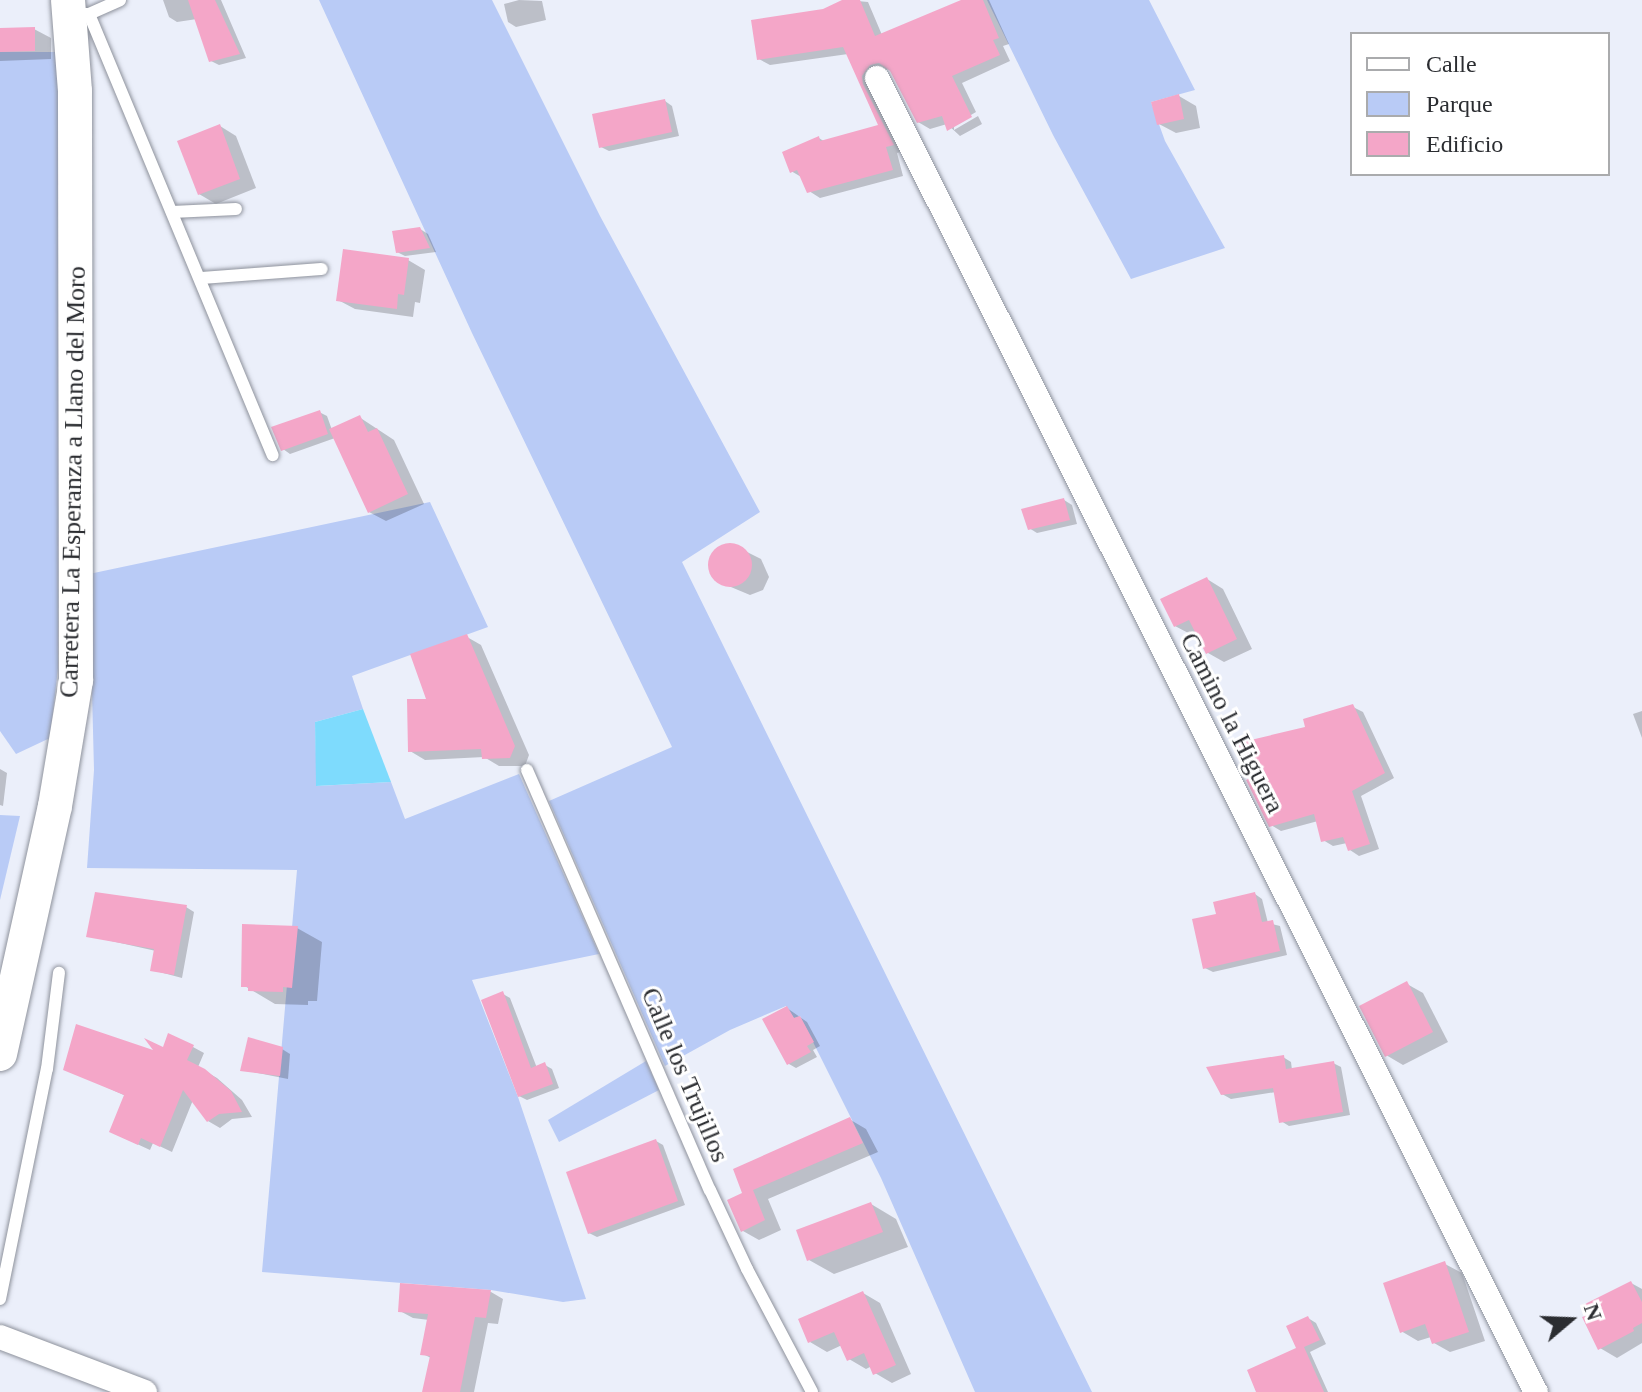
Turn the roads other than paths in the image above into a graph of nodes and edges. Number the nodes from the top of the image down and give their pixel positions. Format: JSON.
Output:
{"nodes":[{"id":1,"x":120,"y":0,"type":"edge"},
{"id":2,"x":75,"y":9,"type":"edge"},
{"id":3,"x":877,"y":78,"type":"dead end"},
{"id":4,"x":236,"y":209,"type":"dead end"},
{"id":5,"x":172,"y":212,"type":"junction"},
{"id":6,"x":322,"y":269,"type":"dead end"},
{"id":7,"x":201,"y":278,"type":"junction"},
{"id":8,"x":273,"y":455,"type":"dead end"},
{"id":9,"x":527,"y":770,"type":"dead end"},
{"id":10,"x":59,"y":973,"type":"dead end"},
{"id":11,"x":0,"y":1054,"type":"edge"},
{"id":12,"x":0,"y":1299,"type":"edge"},
{"id":13,"x":0,"y":1337,"type":"edge"},
{"id":14,"x":145,"y":1392,"type":"edge"},
{"id":15,"x":812,"y":1392,"type":"edge"},
{"id":16,"x":1536,"y":1392,"type":"edge"}],
"edges":[{"from":1,"to":2,"type":"lane"},
{"from":2,"to":5,"type":"lane"},
{"from":2,"to":11,"type":"main road","name":"Carretera La Esperanza a Llano del Moro"},
{"from":3,"to":16,"type":"street","name":"Camino la Higuera"},
{"from":4,"to":5,"type":"lane"},
{"from":5,"to":7,"type":"lane"},
{"from":6,"to":7,"type":"lane"},
{"from":7,"to":8,"type":"lane"},
{"from":9,"to":15,"type":"lane","name":"Calle los Trujillos"},
{"from":10,"to":12,"type":"lane"},
{"from":13,"to":14,"type":"street"}]}
